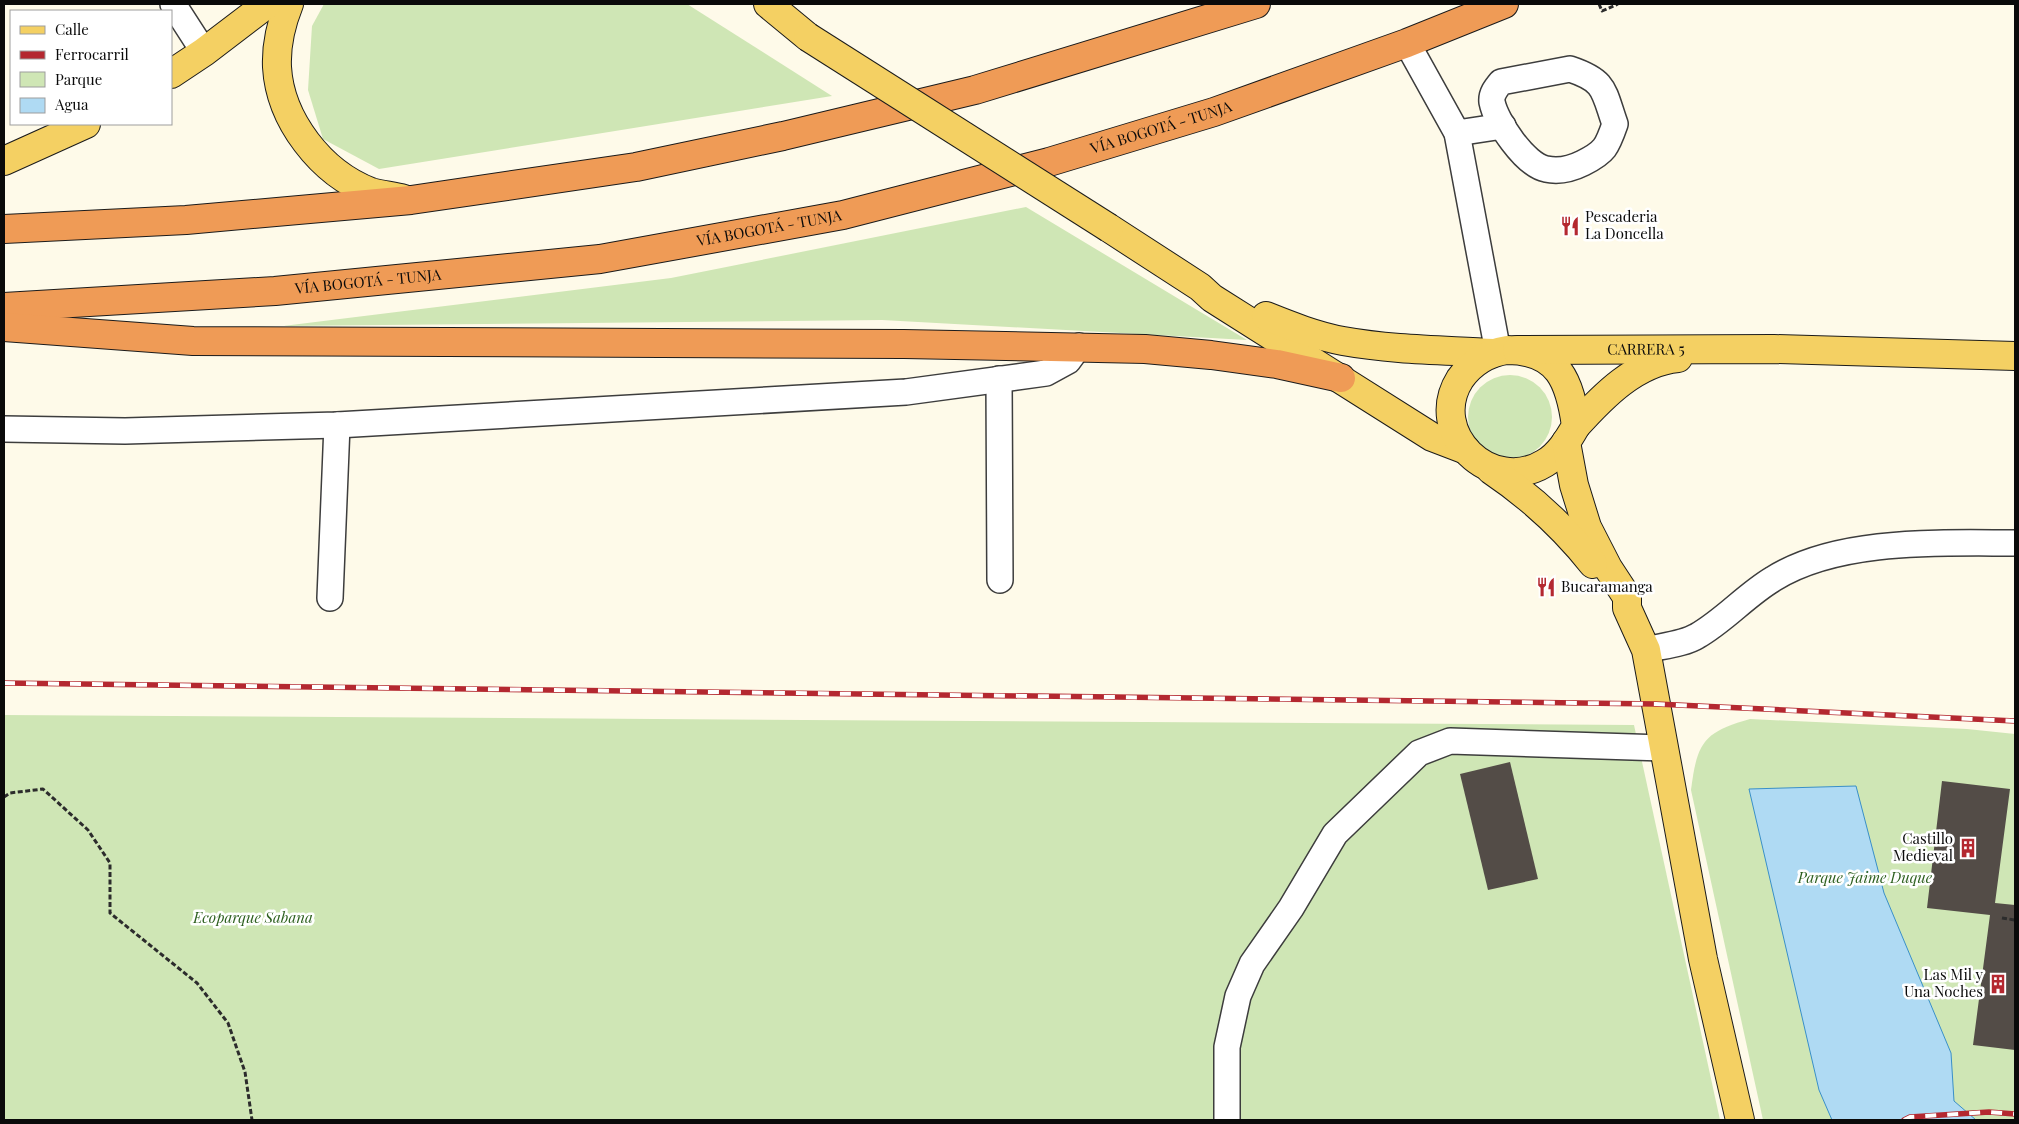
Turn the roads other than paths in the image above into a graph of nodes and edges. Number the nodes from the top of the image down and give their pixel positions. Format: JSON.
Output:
{"nodes":[{"id":1,"x":174,"y":4,"type":"edge"},
{"id":2,"x":267,"y":4,"type":"edge"},
{"id":3,"x":289,"y":4,"type":"edge"},
{"id":4,"x":768,"y":4,"type":"edge"},
{"id":5,"x":1256,"y":4,"type":"edge"},
{"id":6,"x":1504,"y":4,"type":"edge"},
{"id":7,"x":1407,"y":43,"type":"junction"},
{"id":8,"x":204,"y":52,"type":"junction"},
{"id":9,"x":172,"y":73,"type":"edge"},
{"id":10,"x":84,"y":125,"type":"edge"},
{"id":11,"x":1503,"y":126,"type":"junction"},
{"id":12,"x":1457,"y":133,"type":"junction"},
{"id":13,"x":4,"y":161,"type":"edge"},
{"id":14,"x":410,"y":200,"type":"junction"},
{"id":15,"x":4,"y":229,"type":"edge"},
{"id":16,"x":1200,"y":287,"type":"junction"},
{"id":17,"x":4,"y":307,"type":"edge"},
{"id":18,"x":4,"y":327,"type":"edge"},
{"id":19,"x":1080,"y":346,"type":"junction"},
{"id":20,"x":1774,"y":349,"type":"junction"},
{"id":21,"x":1503,"y":352,"type":"junction"},
{"id":22,"x":2015,"y":356,"type":"edge"},
{"id":23,"x":1341,"y":378,"type":"junction"},
{"id":24,"x":999,"y":380,"type":"junction"},
{"id":25,"x":337,"y":425,"type":"junction"},
{"id":26,"x":4,"y":429,"type":"edge"},
{"id":27,"x":1571,"y":434,"type":"junction"},
{"id":28,"x":1466,"y":450,"type":"junction"},
{"id":29,"x":1488,"y":468,"type":"junction"},
{"id":30,"x":2015,"y":543,"type":"edge"},
{"id":31,"x":1000,"y":580,"type":"dead end"},
{"id":32,"x":330,"y":598,"type":"dead end"},
{"id":33,"x":1627,"y":608,"type":"junction"},
{"id":34,"x":1646,"y":650,"type":"junction"},
{"id":35,"x":1663,"y":748,"type":"junction"},
{"id":36,"x":1227,"y":1120,"type":"edge"},
{"id":37,"x":1740,"y":1120,"type":"edge"}],
"edges":[{"from":1,"to":8,"type":"street"},
{"from":2,"to":8,"type":"main road"},
{"from":3,"to":14,"type":"main road"},
{"from":4,"to":16,"type":"main road","bridge":true},
{"from":5,"to":14,"type":"highway"},
{"from":6,"to":7,"type":"highway","name":"VÍA BOGOTÁ - TUNJA"},
{"from":7,"to":12,"type":"street"},
{"from":7,"to":17,"type":"highway","name":"VÍA BOGOTÁ - TUNJA"},
{"from":8,"to":9,"type":"main road"},
{"from":10,"to":13,"type":"main road"},
{"from":11,"to":11,"type":"street"},
{"from":11,"to":12,"type":"street"},
{"from":12,"to":21,"type":"street"},
{"from":14,"to":15,"type":"highway"},
{"from":16,"to":21,"type":"main road"},
{"from":16,"to":23,"type":"main road"},
{"from":18,"to":19,"type":"highway"},
{"from":19,"to":23,"type":"highway"},
{"from":19,"to":24,"type":"street"},
{"from":20,"to":21,"type":"main road","name":"CARRERA 5"},
{"from":20,"to":22,"type":"main road","name":"CARRERA 5"},
{"from":20,"to":27,"type":"main road","name":"CARRERA 5"},
{"from":21,"to":27,"type":"main road"},
{"from":21,"to":28,"type":"main road"},
{"from":23,"to":28,"type":"main road"},
{"from":24,"to":25,"type":"street"},
{"from":24,"to":31,"type":"street"},
{"from":25,"to":26,"type":"street"},
{"from":25,"to":32,"type":"street"},
{"from":27,"to":29,"type":"main road"},
{"from":27,"to":33,"type":"main road"},
{"from":28,"to":29,"type":"main road"},
{"from":29,"to":33,"type":"main road"},
{"from":30,"to":34,"type":"street"},
{"from":33,"to":34,"type":"main road"},
{"from":34,"to":35,"type":"main road"},
{"from":35,"to":36,"type":"street"},
{"from":35,"to":37,"type":"main road"}]}
